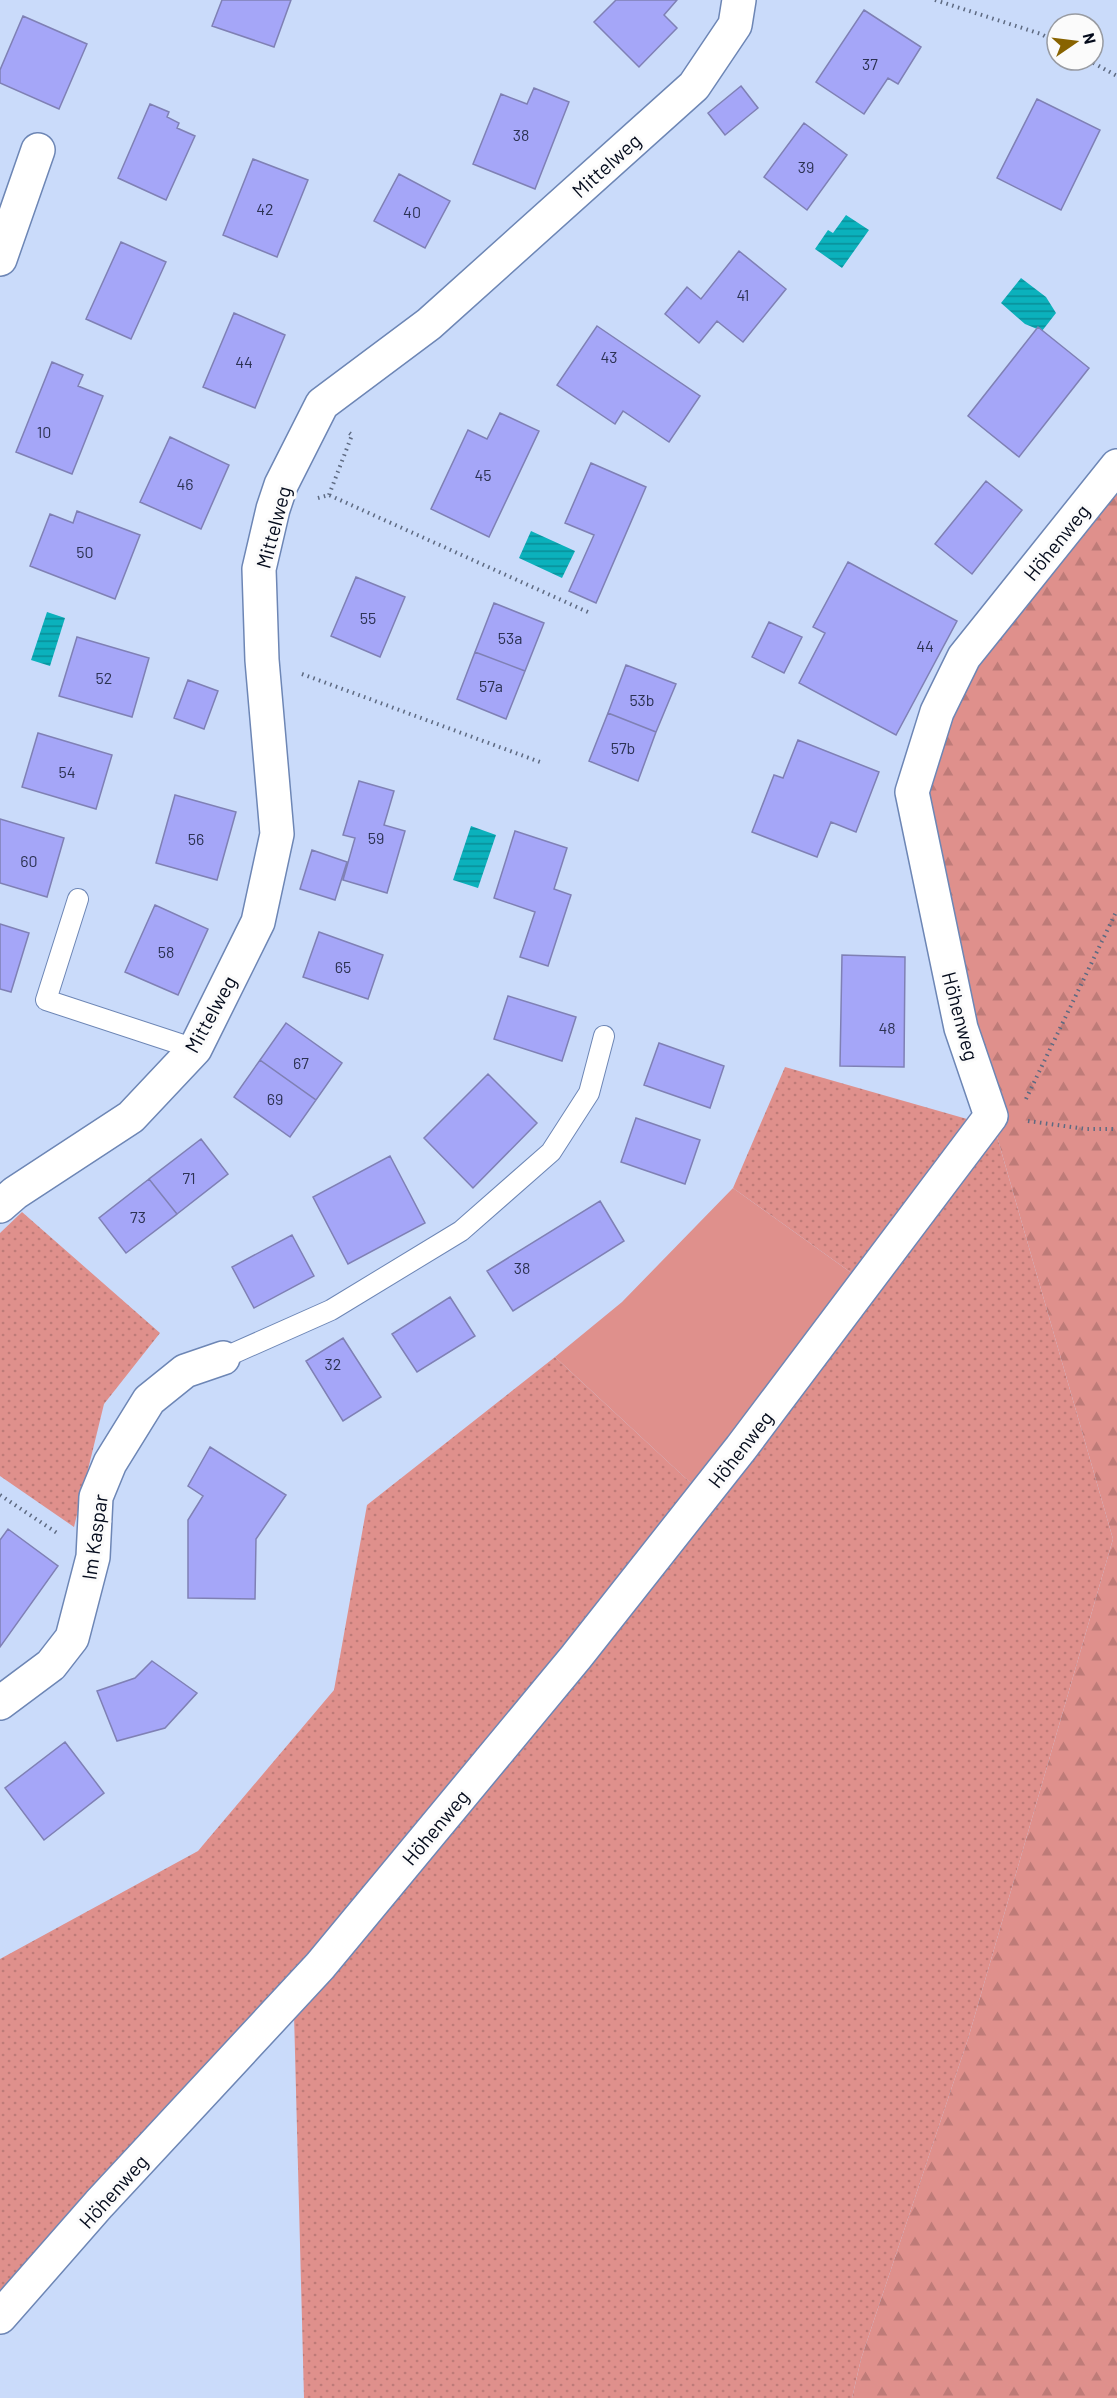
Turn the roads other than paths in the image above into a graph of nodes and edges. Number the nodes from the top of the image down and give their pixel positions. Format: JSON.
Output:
{"nodes":[{"id":1,"x":739,"y":0,"type":"edge"},
{"id":2,"x":38,"y":150,"type":"dead end"},
{"id":3,"x":0,"y":259,"type":"edge"},
{"id":4,"x":1117,"y":466,"type":"edge"},
{"id":5,"x":78,"y":900,"type":"dead end"},
{"id":6,"x":604,"y":1036,"type":"dead end"},
{"id":7,"x":195,"y":1049,"type":"junction"},
{"id":8,"x":0,"y":1206,"type":"edge"},
{"id":9,"x":223,"y":1358,"type":"joint"},
{"id":10,"x":0,"y":1703,"type":"edge"},
{"id":11,"x":0,"y":2317,"type":"edge"}],
"edges":[{"from":1,"to":7,"type":"street","name":"Mittelweg"},
{"from":2,"to":3,"type":"street"},
{"from":4,"to":11,"type":"street","name":"Höhenweg"},
{"from":5,"to":7,"type":"lane"},
{"from":6,"to":9,"type":"lane"},
{"from":7,"to":8,"type":"street","name":"Mittelweg"},
{"from":9,"to":10,"type":"street","name":"Im Kaspar"}]}
